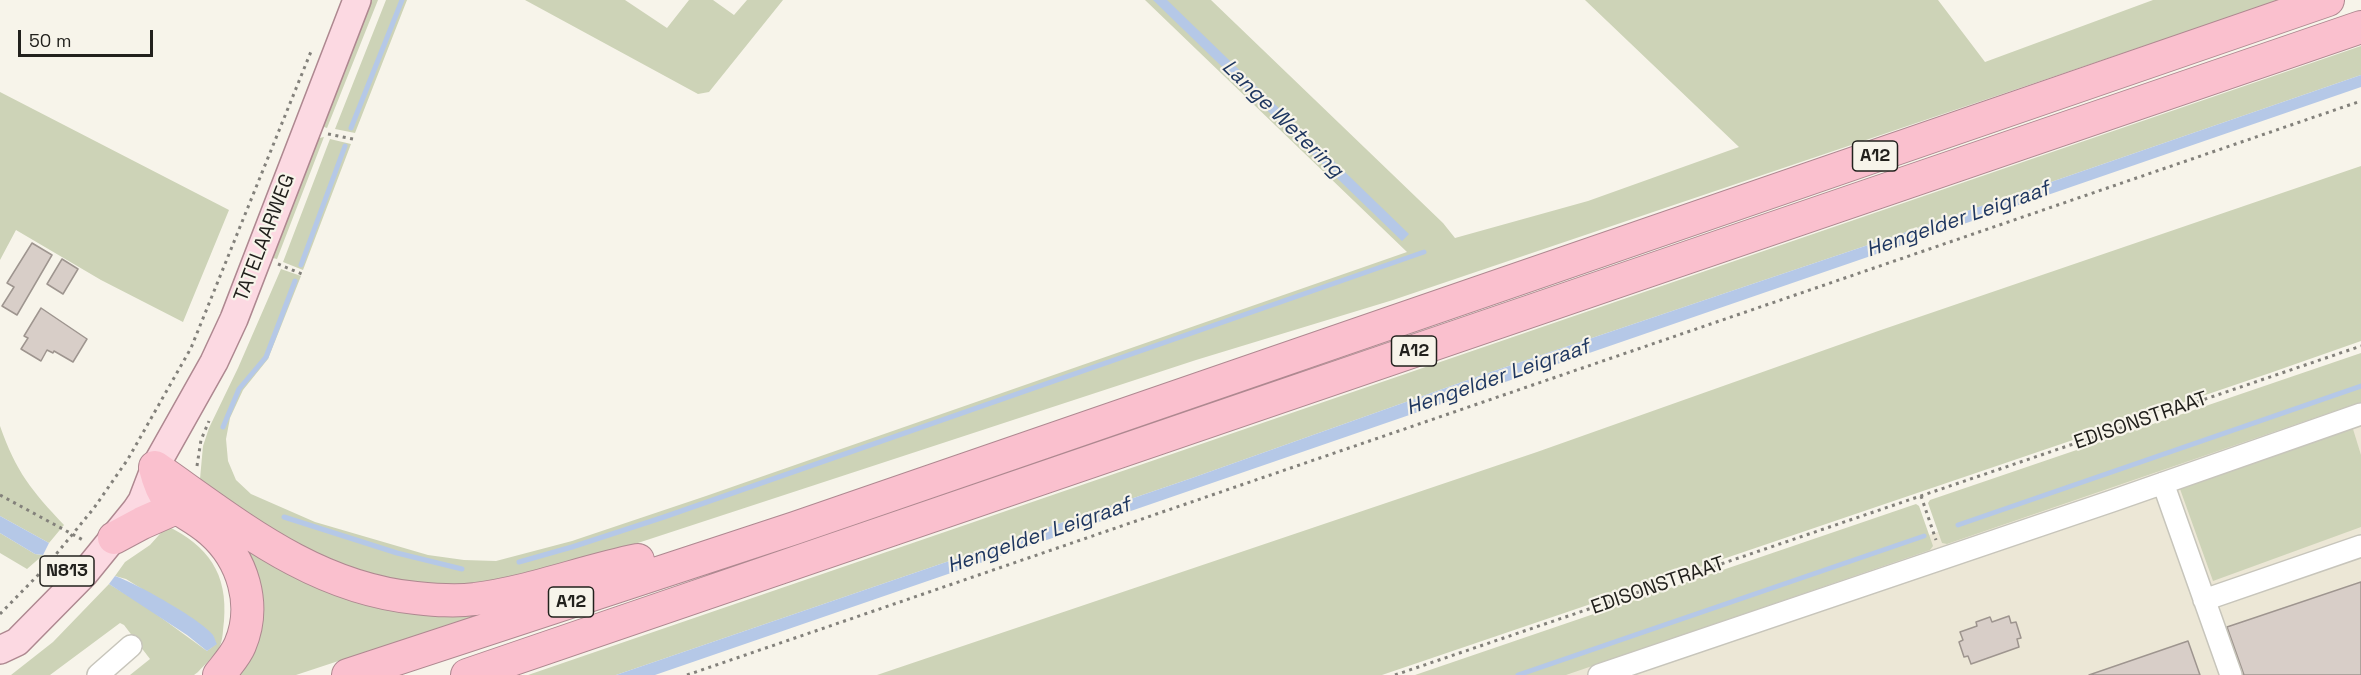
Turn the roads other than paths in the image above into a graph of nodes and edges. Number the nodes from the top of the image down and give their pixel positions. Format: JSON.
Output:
{"nodes":[{"id":1,"x":357,"y":0,"type":"edge"},
{"id":2,"x":2328,"y":0,"type":"edge"},
{"id":3,"x":2361,"y":27,"type":"edge"},
{"id":4,"x":2361,"y":414,"type":"edge"},
{"id":5,"x":142,"y":463,"type":"junction"},
{"id":6,"x":2163,"y":483,"type":"junction"},
{"id":7,"x":176,"y":508,"type":"junction"},
{"id":8,"x":795,"y":528,"type":"junction"},
{"id":9,"x":92,"y":539,"type":"junction"},
{"id":10,"x":2361,"y":546,"type":"edge"},
{"id":11,"x":2204,"y":600,"type":"junction"},
{"id":12,"x":0,"y":645,"type":"edge"},
{"id":13,"x":131,"y":646,"type":"dead end"},
{"id":14,"x":0,"y":650,"type":"edge"},
{"id":15,"x":98,"y":675,"type":"edge"},
{"id":16,"x":219,"y":675,"type":"edge"},
{"id":17,"x":348,"y":675,"type":"edge"},
{"id":18,"x":467,"y":675,"type":"edge"},
{"id":19,"x":1599,"y":675,"type":"edge"},
{"id":20,"x":2231,"y":675,"type":"edge"}],
"edges":[{"from":1,"to":5,"type":"main road","name":"TATELAARWEG","number":"N813"},
{"from":2,"to":8,"type":"highway","number":"A12"},
{"from":3,"to":18,"type":"highway","number":"A12"},
{"from":4,"to":6,"type":"street"},
{"from":5,"to":7,"type":"highway"},
{"from":5,"to":8,"type":"highway","number":"A12"},
{"from":5,"to":9,"type":"main road","number":"N813"},
{"from":6,"to":11,"type":"street"},
{"from":6,"to":19,"type":"street"},
{"from":7,"to":9,"type":"highway"},
{"from":7,"to":16,"type":"highway"},
{"from":8,"to":17,"type":"highway","number":"A12"},
{"from":9,"to":12,"type":"main road","number":"N813"},
{"from":9,"to":14,"type":"main road","number":"N813"},
{"from":10,"to":11,"type":"street"},
{"from":11,"to":20,"type":"street"},
{"from":13,"to":15,"type":"street"}]}
